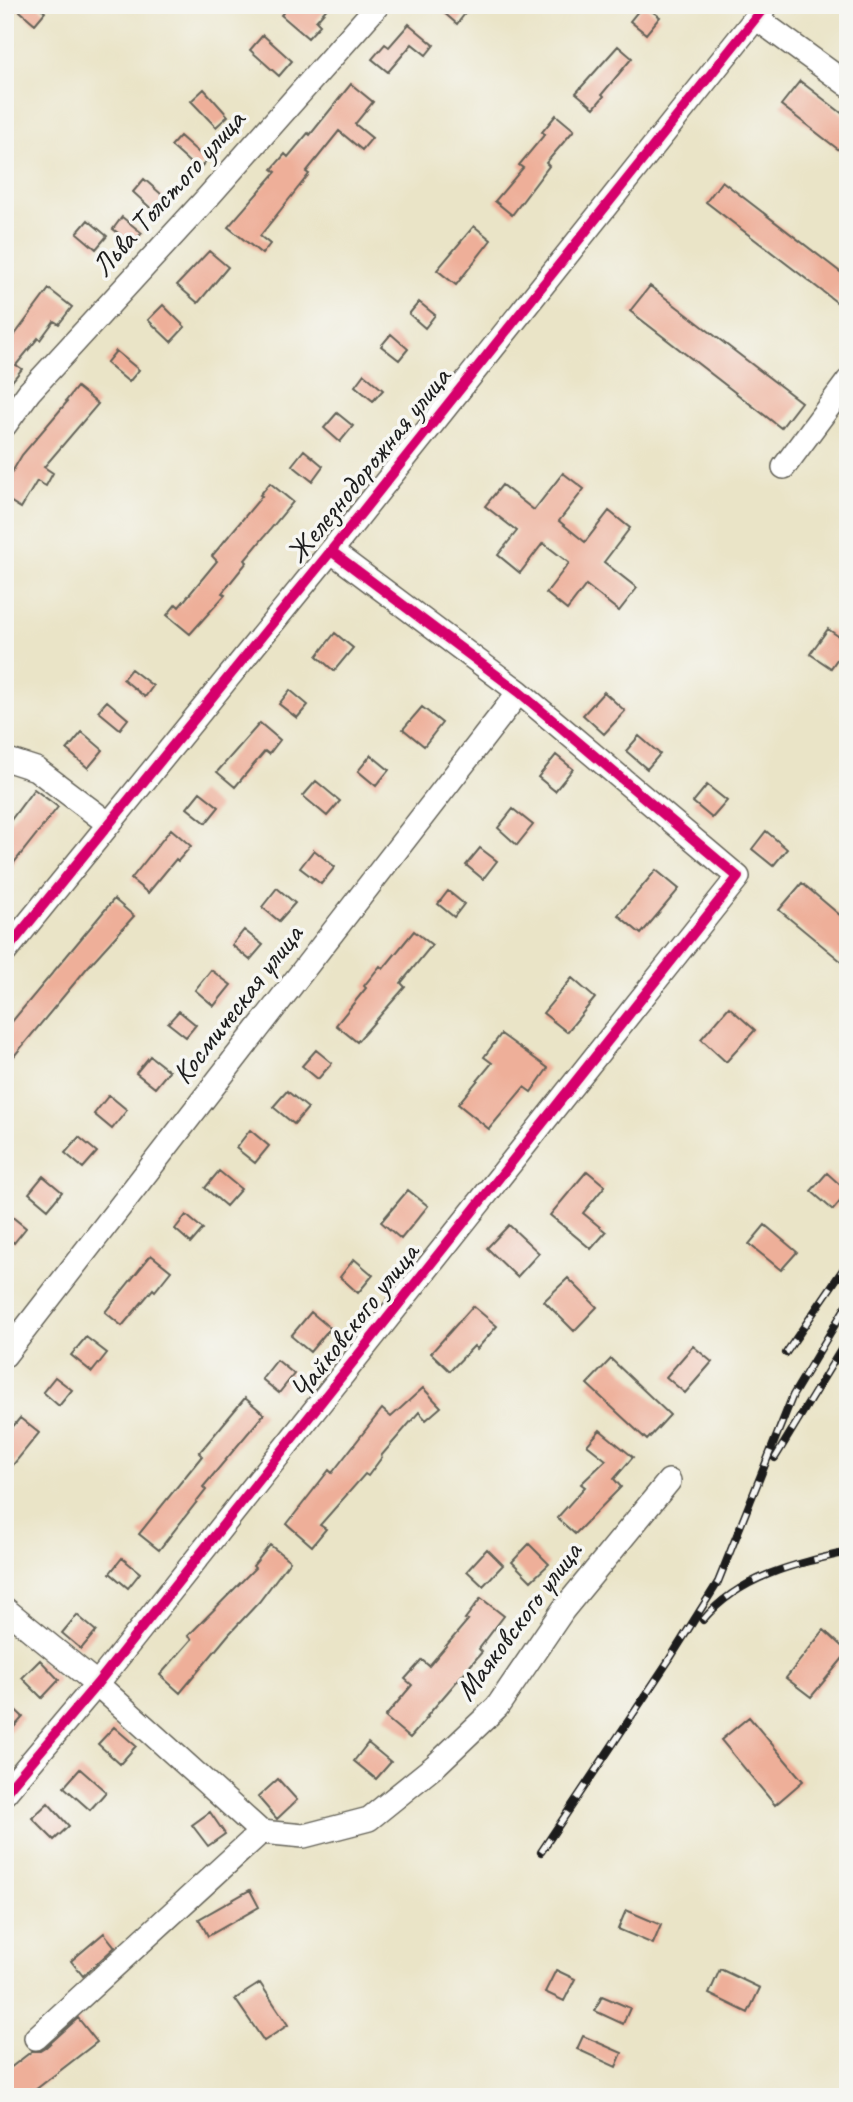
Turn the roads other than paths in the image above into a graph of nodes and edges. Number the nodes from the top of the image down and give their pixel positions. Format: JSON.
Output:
{"nodes":[{"id":1,"x":378,"y":5,"type":"edge"},
{"id":2,"x":761,"y":12,"type":"edge"},
{"id":3,"x":848,"y":85,"type":"edge"},
{"id":4,"x":848,"y":381,"type":"edge"},
{"id":5,"x":5,"y":425,"type":"edge"},
{"id":6,"x":784,"y":467,"type":"dead end"},
{"id":7,"x":331,"y":551,"type":"junction"},
{"id":8,"x":519,"y":692,"type":"junction"},
{"id":9,"x":5,"y":759,"type":"edge"},
{"id":10,"x":109,"y":824,"type":"junction"},
{"id":11,"x":5,"y":952,"type":"edge"},
{"id":12,"x":5,"y":1356,"type":"edge"},
{"id":13,"x":669,"y":1481,"type":"dead end"},
{"id":14,"x":5,"y":1609,"type":"edge"},
{"id":15,"x":97,"y":1684,"type":"junction"},
{"id":16,"x":5,"y":1793,"type":"edge"},
{"id":17,"x":261,"y":1832,"type":"junction"},
{"id":18,"x":36,"y":2038,"type":"dead end"}],
"edges":[{"from":1,"to":5,"type":"street","name":"Льва Толстого улица"},
{"from":2,"to":3,"type":"street"},
{"from":2,"to":7,"type":"street","name":"Железнодорожная улица"},
{"from":4,"to":6,"type":"street"},
{"from":7,"to":8,"type":"street"},
{"from":7,"to":10,"type":"street","name":"Железнодорожная улица"},
{"from":8,"to":12,"type":"street","name":"Космическая улица"},
{"from":8,"to":15,"type":"street","name":"Чайковского улица"},
{"from":9,"to":10,"type":"street"},
{"from":10,"to":11,"type":"street","name":"Железнодорожная улица"},
{"from":13,"to":17,"type":"street","name":"Маяковского улица"},
{"from":14,"to":15,"type":"street"},
{"from":15,"to":16,"type":"street","name":"Чайковского улица"},
{"from":15,"to":17,"type":"street"},
{"from":17,"to":18,"type":"street"}]}
